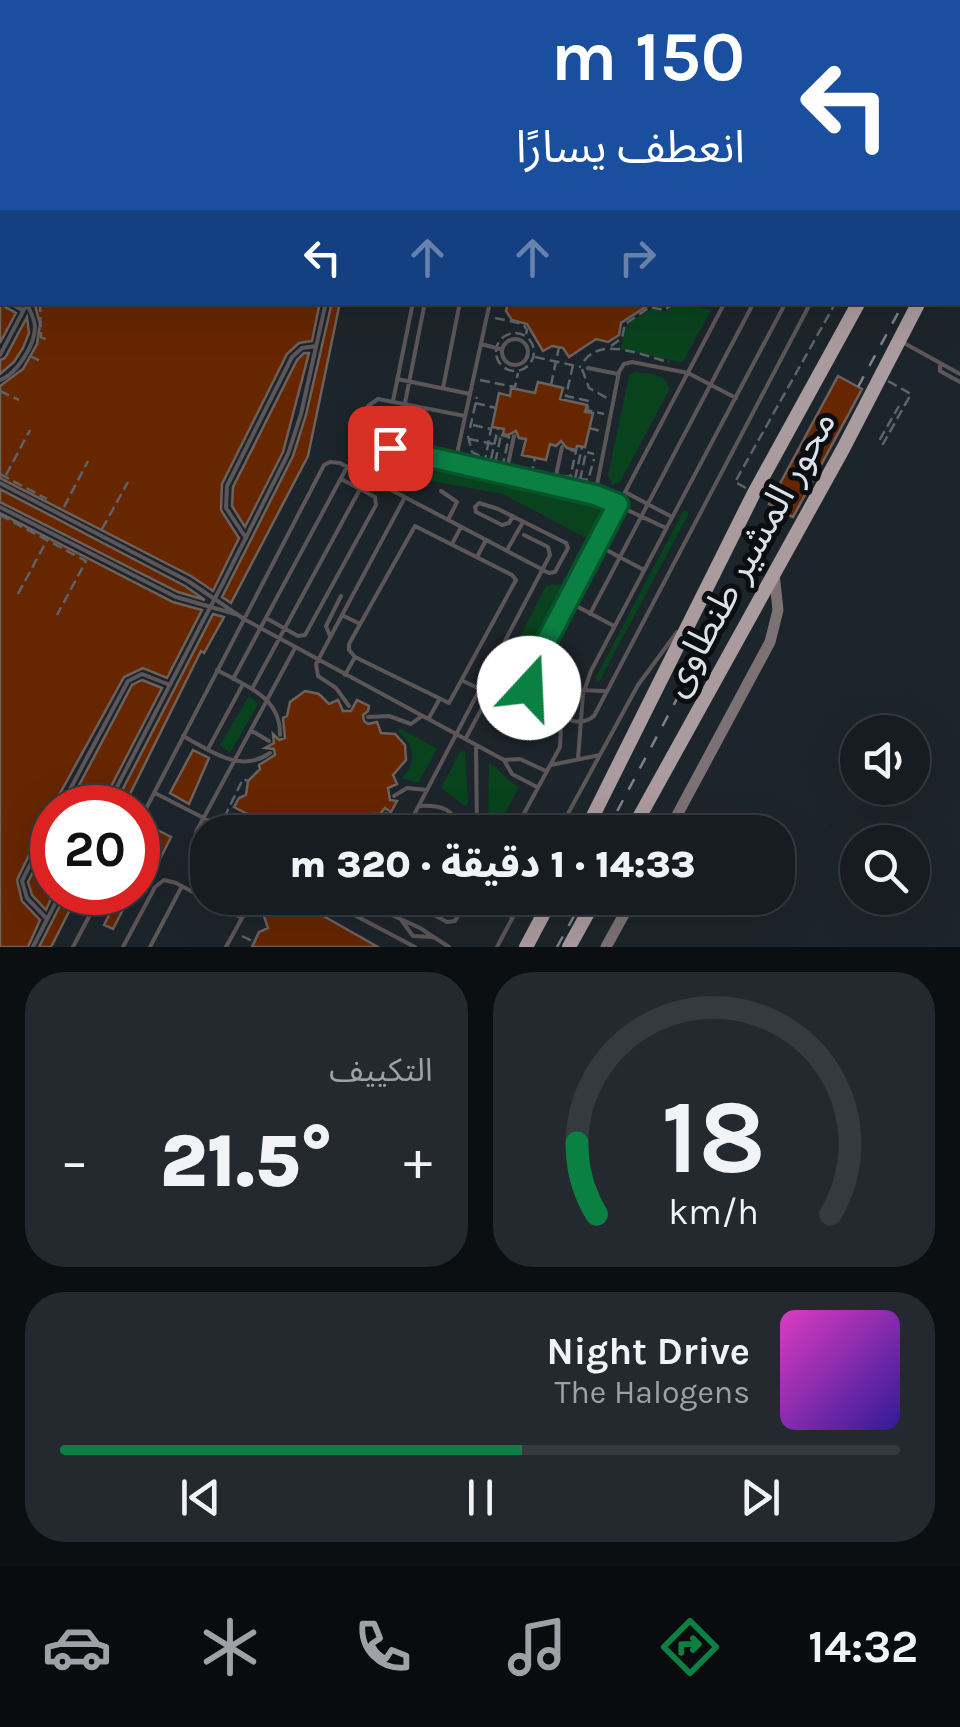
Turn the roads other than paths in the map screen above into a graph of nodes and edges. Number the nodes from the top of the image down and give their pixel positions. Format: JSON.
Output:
{"nodes":[{"id":1,"x":14,"y":305,"type":"edge"},
{"id":2,"x":26,"y":305,"type":"edge"},
{"id":3,"x":28,"y":305,"type":"edge"},
{"id":4,"x":325,"y":305,"type":"edge"},
{"id":5,"x":412,"y":305,"type":"edge"},
{"id":6,"x":424,"y":305,"type":"edge"},
{"id":7,"x":459,"y":305,"type":"edge"},
{"id":8,"x":489,"y":305,"type":"edge"},
{"id":9,"x":720,"y":305,"type":"edge"},
{"id":10,"x":752,"y":305,"type":"edge"},
{"id":11,"x":784,"y":305,"type":"edge"},
{"id":12,"x":809,"y":305,"type":"edge"},
{"id":13,"x":857,"y":305,"type":"edge"},
{"id":14,"x":918,"y":305,"type":"edge"},
{"id":15,"x":23,"y":310,"type":"junction"},
{"id":16,"x":900,"y":341,"type":"junction"},
{"id":17,"x":481,"y":344,"type":"junction"},
{"id":18,"x":316,"y":346,"type":"junction"},
{"id":19,"x":499,"y":349,"type":"junction"},
{"id":20,"x":0,"y":355,"type":"edge"},
{"id":21,"x":940,"y":363,"type":"junction"},
{"id":22,"x":585,"y":367,"type":"road end"},
{"id":23,"x":688,"y":373,"type":"junction"},
{"id":24,"x":619,"y":374,"type":"junction"},
{"id":25,"x":960,"y":374,"type":"edge"},
{"id":26,"x":398,"y":378,"type":"junction"},
{"id":27,"x":0,"y":380,"type":"edge"},
{"id":28,"x":409,"y":381,"type":"junction"},
{"id":29,"x":960,"y":382,"type":"edge"},
{"id":30,"x":711,"y":385,"type":"junction"},
{"id":31,"x":442,"y":388,"type":"junction"},
{"id":32,"x":470,"y":394,"type":"junction"},
{"id":33,"x":736,"y":398,"type":"junction"},
{"id":34,"x":393,"y":400,"type":"junction"},
{"id":35,"x":404,"y":403,"type":"junction"},
{"id":36,"x":465,"y":416,"type":"junction"},
{"id":37,"x":514,"y":436,"type":"dead end"},
{"id":38,"x":390,"y":448,"type":"junction"},
{"id":39,"x":564,"y":448,"type":"road end"},
{"id":40,"x":455,"y":463,"type":"junction"},
{"id":41,"x":347,"y":467,"type":"junction"},
{"id":42,"x":506,"y":474,"type":"junction"},
{"id":43,"x":366,"y":477,"type":"junction"},
{"id":44,"x":341,"y":479,"type":"junction"},
{"id":45,"x":0,"y":482,"type":"edge"},
{"id":46,"x":382,"y":485,"type":"junction"},
{"id":47,"x":554,"y":486,"type":"junction"},
{"id":48,"x":360,"y":489,"type":"junction"},
{"id":49,"x":441,"y":491,"type":"dead end"},
{"id":50,"x":625,"y":492,"type":"junction"},
{"id":51,"x":595,"y":495,"type":"junction"},
{"id":52,"x":405,"y":497,"type":"junction"},
{"id":53,"x":618,"y":504,"type":"junction"},
{"id":54,"x":648,"y":504,"type":"junction"},
{"id":55,"x":0,"y":506,"type":"edge"},
{"id":56,"x":512,"y":516,"type":"junction"},
{"id":57,"x":642,"y":516,"type":"junction"},
{"id":58,"x":672,"y":517,"type":"junction"},
{"id":59,"x":448,"y":520,"type":"junction"},
{"id":60,"x":522,"y":522,"type":"junction"},
{"id":61,"x":461,"y":526,"type":"junction"},
{"id":62,"x":666,"y":528,"type":"junction"},
{"id":63,"x":524,"y":535,"type":"dead end"},
{"id":64,"x":246,"y":538,"type":"junction"},
{"id":65,"x":486,"y":540,"type":"junction"},
{"id":66,"x":452,"y":544,"type":"junction"},
{"id":67,"x":597,"y":545,"type":"junction"},
{"id":68,"x":507,"y":550,"type":"junction"},
{"id":69,"x":477,"y":557,"type":"junction"},
{"id":70,"x":620,"y":558,"type":"junction"},
{"id":71,"x":543,"y":569,"type":"junction"},
{"id":72,"x":644,"y":570,"type":"junction"},
{"id":73,"x":774,"y":573,"type":"junction"},
{"id":74,"x":340,"y":596,"type":"dead end"},
{"id":75,"x":568,"y":601,"type":"junction"},
{"id":76,"x":235,"y":614,"type":"junction"},
{"id":77,"x":590,"y":614,"type":"junction"},
{"id":78,"x":342,"y":615,"type":"junction"},
{"id":79,"x":266,"y":618,"type":"junction"},
{"id":80,"x":692,"y":618,"type":"junction"},
{"id":81,"x":244,"y":620,"type":"junction"},
{"id":82,"x":360,"y":624,"type":"junction"},
{"id":83,"x":614,"y":626,"type":"junction"},
{"id":84,"x":260,"y":629,"type":"junction"},
{"id":85,"x":285,"y":629,"type":"junction"},
{"id":86,"x":331,"y":636,"type":"junction"},
{"id":87,"x":279,"y":639,"type":"junction"},
{"id":88,"x":295,"y":648,"type":"junction"},
{"id":89,"x":355,"y":657,"type":"junction"},
{"id":90,"x":318,"y":661,"type":"junction"},
{"id":91,"x":217,"y":670,"type":"junction"},
{"id":92,"x":345,"y":675,"type":"junction"},
{"id":93,"x":233,"y":679,"type":"junction"},
{"id":94,"x":463,"y":680,"type":"junction"},
{"id":95,"x":496,"y":680,"type":"dead end"},
{"id":96,"x":243,"y":684,"type":"junction"},
{"id":97,"x":170,"y":685,"type":"junction"},
{"id":98,"x":529,"y":688,"type":"junction"},
{"id":99,"x":480,"y":689,"type":"junction"},
{"id":100,"x":563,"y":689,"type":"junction"},
{"id":101,"x":252,"y":690,"type":"junction"},
{"id":102,"x":584,"y":690,"type":"junction"},
{"id":103,"x":607,"y":691,"type":"junction"},
{"id":104,"x":268,"y":698,"type":"junction"},
{"id":105,"x":439,"y":700,"type":"junction"},
{"id":106,"x":349,"y":706,"type":"dead end"},
{"id":107,"x":422,"y":716,"type":"junction"},
{"id":108,"x":562,"y":716,"type":"junction"},
{"id":109,"x":368,"y":717,"type":"dead end"},
{"id":110,"x":429,"y":720,"type":"junction"},
{"id":111,"x":580,"y":724,"type":"junction"},
{"id":112,"x":250,"y":730,"type":"junction"},
{"id":113,"x":456,"y":734,"type":"junction"},
{"id":114,"x":280,"y":735,"type":"dead end"},
{"id":115,"x":184,"y":736,"type":"junction"},
{"id":116,"x":466,"y":739,"type":"junction"},
{"id":117,"x":269,"y":741,"type":"dead end"},
{"id":118,"x":476,"y":745,"type":"junction"},
{"id":119,"x":208,"y":749,"type":"junction"},
{"id":120,"x":270,"y":753,"type":"dead end"},
{"id":121,"x":600,"y":755,"type":"junction"},
{"id":122,"x":578,"y":759,"type":"junction"},
{"id":123,"x":504,"y":760,"type":"junction"},
{"id":124,"x":233,"y":762,"type":"junction"},
{"id":125,"x":550,"y":765,"type":"junction"},
{"id":126,"x":546,"y":771,"type":"junction"},
{"id":127,"x":72,"y":785,"type":"edge"},
{"id":128,"x":118,"y":785,"type":"edge"},
{"id":129,"x":158,"y":785,"type":"edge"},
{"id":130,"x":538,"y":788,"type":"junction"},
{"id":131,"x":427,"y":790,"type":"junction"},
{"id":132,"x":160,"y":795,"type":"edge"},
{"id":133,"x":394,"y":796,"type":"dead end"},
{"id":134,"x":419,"y":806,"type":"junction"},
{"id":135,"x":197,"y":815,"type":"edge"},
{"id":136,"x":205,"y":815,"type":"edge"},
{"id":137,"x":414,"y":815,"type":"edge"},
{"id":138,"x":452,"y":815,"type":"edge"},
{"id":139,"x":477,"y":815,"type":"edge"},
{"id":140,"x":523,"y":815,"type":"edge"},
{"id":141,"x":567,"y":815,"type":"edge"},
{"id":142,"x":594,"y":815,"type":"edge"},
{"id":143,"x":640,"y":815,"type":"edge"},
{"id":144,"x":677,"y":815,"type":"edge"},
{"id":145,"x":30,"y":865,"type":"edge"},
{"id":146,"x":182,"y":886,"type":"junction"},
{"id":147,"x":30,"y":901,"type":"edge"},
{"id":148,"x":428,"y":912,"type":"joint"},
{"id":149,"x":44,"y":915,"type":"edge"},
{"id":150,"x":50,"y":915,"type":"edge"},
{"id":151,"x":90,"y":915,"type":"edge"},
{"id":152,"x":244,"y":915,"type":"edge"},
{"id":153,"x":354,"y":915,"type":"edge"},
{"id":154,"x":388,"y":915,"type":"edge"},
{"id":155,"x":510,"y":915,"type":"edge"},
{"id":156,"x":514,"y":915,"type":"edge"},
{"id":157,"x":543,"y":915,"type":"edge"},
{"id":158,"x":587,"y":915,"type":"edge"},
{"id":159,"x":626,"y":915,"type":"edge"},
{"id":160,"x":242,"y":918,"type":"junction"},
{"id":161,"x":512,"y":918,"type":"junction"},
{"id":162,"x":48,"y":919,"type":"junction"},
{"id":163,"x":402,"y":921,"type":"junction"},
{"id":164,"x":433,"y":937,"type":"junction"},
{"id":165,"x":613,"y":944,"type":"edge"},
{"id":166,"x":33,"y":947,"type":"edge"},
{"id":167,"x":73,"y":947,"type":"edge"},
{"id":168,"x":122,"y":947,"type":"edge"},
{"id":169,"x":150,"y":947,"type":"edge"},
{"id":170,"x":226,"y":947,"type":"edge"},
{"id":171,"x":415,"y":947,"type":"edge"},
{"id":172,"x":449,"y":947,"type":"edge"},
{"id":173,"x":497,"y":947,"type":"edge"},
{"id":174,"x":526,"y":947,"type":"edge"},
{"id":175,"x":569,"y":947,"type":"edge"}],
"edges":[{"from":1,"to":15,"type":"lane"},
{"from":2,"to":15,"type":"lane"},
{"from":3,"to":27,"type":"lane"},
{"from":4,"to":18,"type":"lane"},
{"from":5,"to":26,"type":"lane"},
{"from":6,"to":28,"type":"lane"},
{"from":7,"to":31,"type":"lane"},
{"from":8,"to":17,"type":"lane"},
{"from":9,"to":23,"type":"lane"},
{"from":10,"to":30,"type":"lane"},
{"from":11,"to":33,"type":"lane"},
{"from":12,"to":103,"type":"lane"},
{"from":13,"to":80,"type":"highway","name":"محور المشير طنطاوى"},
{"from":14,"to":16,"type":"highway","name":"محور المشير طنطاوى"},
{"from":15,"to":20,"type":"lane"},
{"from":16,"to":21,"type":"lane"},
{"from":16,"to":73,"type":"highway","name":"محور المشير طنطاوى"},
{"from":17,"to":19,"type":"lane"},
{"from":17,"to":32,"type":"lane"},
{"from":18,"to":64,"type":"lane"},
{"from":18,"to":64,"type":"lane"},
{"from":19,"to":19,"type":"lane"},
{"from":21,"to":25,"type":"lane"},
{"from":21,"to":29,"type":"lane"},
{"from":22,"to":24,"type":"lane"},
{"from":23,"to":24,"type":"lane"},
{"from":23,"to":30,"type":"lane"},
{"from":23,"to":50,"type":"lane"},
{"from":24,"to":51,"type":"lane"},
{"from":26,"to":28,"type":"lane"},
{"from":26,"to":34,"type":"lane"},
{"from":28,"to":31,"type":"lane"},
{"from":28,"to":35,"type":"lane"},
{"from":30,"to":33,"type":"lane"},
{"from":30,"to":54,"type":"lane"},
{"from":31,"to":32,"type":"lane"},
{"from":32,"to":36,"type":"lane"},
{"from":33,"to":58,"type":"lane"},
{"from":34,"to":35,"type":"lane"},
{"from":34,"to":38,"type":"lane"},
{"from":35,"to":36,"type":"lane"},
{"from":36,"to":40,"type":"lane"},
{"from":37,"to":42,"type":"lane"},
{"from":38,"to":40,"type":"lane"},
{"from":38,"to":46,"type":"lane"},
{"from":39,"to":47,"type":"lane"},
{"from":40,"to":42,"type":"lane"},
{"from":41,"to":43,"type":"lane"},
{"from":41,"to":44,"type":"lane"},
{"from":41,"to":81,"type":"lane"},
{"from":42,"to":47,"type":"lane"},
{"from":43,"to":46,"type":"lane"},
{"from":43,"to":48,"type":"lane"},
{"from":44,"to":48,"type":"lane"},
{"from":44,"to":79,"type":"lane"},
{"from":45,"to":76,"type":"lane"},
{"from":46,"to":52,"type":"lane"},
{"from":47,"to":51,"type":"lane"},
{"from":48,"to":85,"type":"lane"},
{"from":48,"to":85,"type":"lane"},
{"from":49,"to":59,"type":"lane"},
{"from":50,"to":53,"type":"lane"},
{"from":50,"to":54,"type":"lane"},
{"from":51,"to":53,"type":"lane"},
{"from":52,"to":59,"type":"lane"},
{"from":52,"to":78,"type":"lane"},
{"from":53,"to":57,"type":"lane"},
{"from":53,"to":67,"type":"lane"},
{"from":54,"to":57,"type":"lane"},
{"from":54,"to":58,"type":"lane"},
{"from":55,"to":76,"type":"lane"},
{"from":56,"to":56,"type":"lane"},
{"from":56,"to":60,"type":"lane"},
{"from":57,"to":62,"type":"lane"},
{"from":57,"to":70,"type":"lane"},
{"from":58,"to":62,"type":"lane"},
{"from":59,"to":61,"type":"lane"},
{"from":60,"to":68,"type":"lane"},
{"from":60,"to":71,"type":"lane"},
{"from":61,"to":65,"type":"lane"},
{"from":61,"to":66,"type":"lane"},
{"from":62,"to":72,"type":"lane"},
{"from":63,"to":71,"type":"lane"},
{"from":64,"to":97,"type":"lane","bridge":true},
{"from":65,"to":68,"type":"lane"},
{"from":65,"to":69,"type":"lane"},
{"from":66,"to":69,"type":"lane"},
{"from":66,"to":82,"type":"lane"},
{"from":67,"to":70,"type":"lane"},
{"from":67,"to":75,"type":"lane"},
{"from":68,"to":71,"type":"lane"},
{"from":69,"to":94,"type":"lane"},
{"from":70,"to":72,"type":"lane"},
{"from":70,"to":77,"type":"lane"},
{"from":71,"to":99,"type":"lane"},
{"from":72,"to":83,"type":"lane"},
{"from":73,"to":143,"type":"highway","name":"محور المشير طنطاوى"},
{"from":73,"to":144,"type":"street"},
{"from":74,"to":86,"type":"lane"},
{"from":75,"to":77,"type":"lane"},
{"from":75,"to":98,"type":"lane"},
{"from":76,"to":81,"type":"lane"},
{"from":77,"to":83,"type":"lane"},
{"from":78,"to":82,"type":"lane"},
{"from":78,"to":86,"type":"lane"},
{"from":79,"to":84,"type":"lane"},
{"from":79,"to":85,"type":"lane"},
{"from":80,"to":121,"type":"lane"},
{"from":80,"to":142,"type":"highway","name":"محور المشير طنطاوى"},
{"from":81,"to":84,"type":"lane"},
{"from":81,"to":91,"type":"lane"},
{"from":82,"to":89,"type":"lane"},
{"from":83,"to":102,"type":"lane"},
{"from":84,"to":87,"type":"lane"},
{"from":84,"to":93,"type":"lane"},
{"from":85,"to":87,"type":"lane"},
{"from":86,"to":90,"type":"lane"},
{"from":87,"to":88,"type":"lane"},
{"from":87,"to":101,"type":"lane"},
{"from":88,"to":90,"type":"lane"},
{"from":88,"to":104,"type":"lane"},
{"from":89,"to":92,"type":"lane"},
{"from":89,"to":105,"type":"lane"},
{"from":90,"to":92,"type":"lane"},
{"from":90,"to":106,"type":"lane"},
{"from":91,"to":93,"type":"lane"},
{"from":91,"to":115,"type":"lane"},
{"from":92,"to":107,"type":"lane"},
{"from":93,"to":96,"type":"lane"},
{"from":94,"to":99,"type":"lane"},
{"from":94,"to":105,"type":"lane"},
{"from":95,"to":116,"type":"lane"},
{"from":96,"to":101,"type":"lane"},
{"from":96,"to":119,"type":"lane"},
{"from":97,"to":127,"type":"lane"},
{"from":97,"to":128,"type":"lane"},
{"from":98,"to":100,"type":"lane"},
{"from":98,"to":108,"type":"lane"},
{"from":99,"to":113,"type":"lane"},
{"from":100,"to":102,"type":"lane"},
{"from":100,"to":108,"type":"lane"},
{"from":101,"to":104,"type":"lane"},
{"from":102,"to":103,"type":"lane"},
{"from":102,"to":111,"type":"lane"},
{"from":103,"to":111,"type":"lane"},
{"from":104,"to":112,"type":"lane"},
{"from":104,"to":114,"type":"lane"},
{"from":105,"to":110,"type":"lane"},
{"from":107,"to":109,"type":"lane"},
{"from":107,"to":110,"type":"lane"},
{"from":108,"to":111,"type":"lane"},
{"from":108,"to":125,"type":"lane"},
{"from":110,"to":113,"type":"lane"},
{"from":111,"to":122,"type":"lane"},
{"from":112,"to":117,"type":"lane"},
{"from":112,"to":124,"type":"lane"},
{"from":113,"to":116,"type":"lane"},
{"from":113,"to":131,"type":"lane"},
{"from":115,"to":119,"type":"lane"},
{"from":115,"to":129,"type":"lane"},
{"from":116,"to":118,"type":"lane"},
{"from":118,"to":123,"type":"lane"},
{"from":118,"to":139,"type":"lane"},
{"from":119,"to":124,"type":"lane"},
{"from":120,"to":124,"type":"lane"},
{"from":121,"to":122,"type":"lane"},
{"from":121,"to":141,"type":"lane"},
{"from":122,"to":125,"type":"lane"},
{"from":123,"to":126,"type":"lane"},
{"from":123,"to":130,"type":"lane"},
{"from":124,"to":136,"type":"lane"},
{"from":125,"to":126,"type":"lane"},
{"from":126,"to":130,"type":"lane"},
{"from":130,"to":140,"type":"lane"},
{"from":131,"to":133,"type":"lane"},
{"from":131,"to":134,"type":"lane"},
{"from":132,"to":135,"type":"lane"},
{"from":134,"to":137,"type":"lane"},
{"from":134,"to":138,"type":"lane"},
{"from":145,"to":147,"type":"lane"},
{"from":146,"to":160,"type":"lane"},
{"from":146,"to":168,"type":"lane"},
{"from":146,"to":169,"type":"lane"},
{"from":148,"to":148,"type":"lane"},
{"from":149,"to":162,"type":"lane"},
{"from":150,"to":162,"type":"lane"},
{"from":151,"to":167,"type":"lane"},
{"from":152,"to":160,"type":"lane"},
{"from":153,"to":171,"type":"lane"},
{"from":154,"to":163,"type":"lane"},
{"from":155,"to":161,"type":"lane"},
{"from":156,"to":161,"type":"lane"},
{"from":157,"to":174,"type":"highway"},
{"from":158,"to":175,"type":"highway"},
{"from":159,"to":165,"type":"street"},
{"from":160,"to":170,"type":"lane"},
{"from":161,"to":173,"type":"lane"},
{"from":162,"to":166,"type":"lane"},
{"from":163,"to":164,"type":"lane"},
{"from":163,"to":164,"type":"lane"},
{"from":164,"to":172,"type":"lane"}]}
